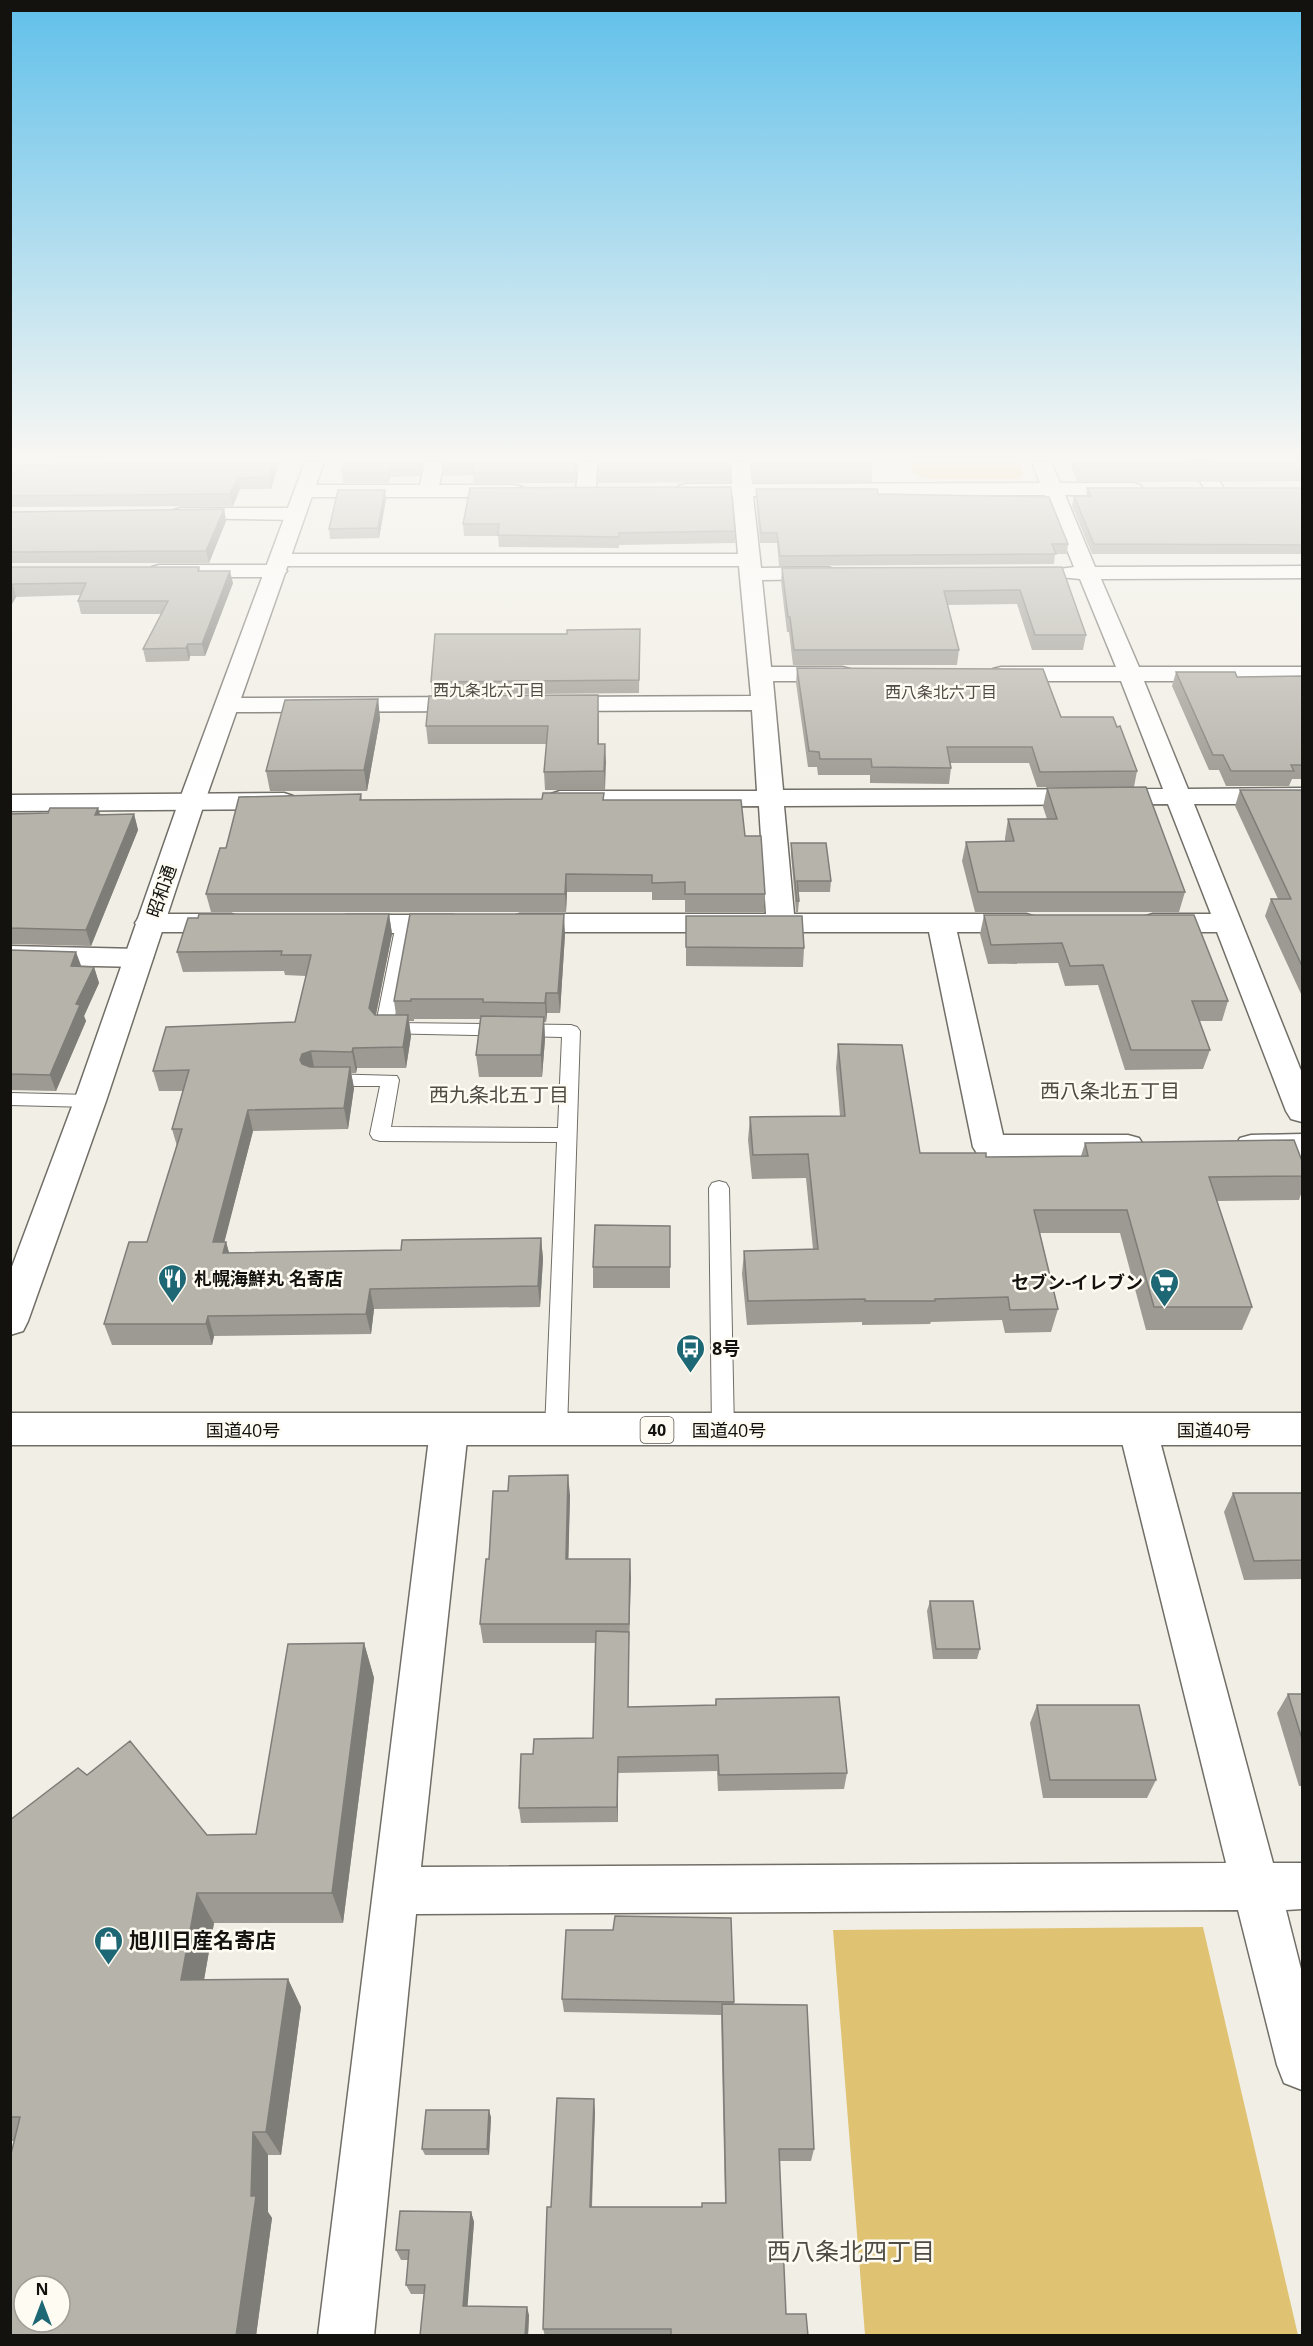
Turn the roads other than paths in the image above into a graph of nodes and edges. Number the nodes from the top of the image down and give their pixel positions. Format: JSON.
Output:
{"nodes":[{"id":1,"x":276,"y":571,"type":"edge"},
{"id":2,"x":750,"y":571,"type":"edge"},
{"id":3,"x":820,"y":571,"type":"edge"},
{"id":4,"x":1302,"y":572,"type":"edge"},
{"id":5,"x":844,"y":573,"type":"edge"},
{"id":6,"x":1041,"y":573,"type":"edge"},
{"id":7,"x":1088,"y":573,"type":"junction"},
{"id":8,"x":760,"y":674,"type":"junction"},
{"id":9,"x":868,"y":674,"type":"edge"},
{"id":10,"x":975,"y":674,"type":"edge"},
{"id":11,"x":1130,"y":674,"type":"junction"},
{"id":12,"x":1302,"y":674,"type":"edge"},
{"id":13,"x":501,"y":704,"type":"edge"},
{"id":14,"x":537,"y":704,"type":"edge"},
{"id":15,"x":764,"y":704,"type":"junction"},
{"id":16,"x":227,"y":705,"type":"junction"},
{"id":17,"x":1178,"y":795,"type":"junction"},
{"id":18,"x":1302,"y":795,"type":"edge"},
{"id":19,"x":771,"y":799,"type":"junction"},
{"id":20,"x":310,"y":800,"type":"edge"},
{"id":21,"x":534,"y":800,"type":"edge"},
{"id":22,"x":192,"y":801,"type":"junction"},
{"id":23,"x":10,"y":803,"type":"edge"},
{"id":24,"x":781,"y":922,"type":"junction"},
{"id":25,"x":1229,"y":922,"type":"junction"},
{"id":26,"x":149,"y":923,"type":"junction"},
{"id":27,"x":941,"y":923,"type":"junction"},
{"id":28,"x":1049,"y":923,"type":"edge"},
{"id":29,"x":1133,"y":923,"type":"edge"},
{"id":30,"x":254,"y":924,"type":"edge"},
{"id":31,"x":323,"y":924,"type":"edge"},
{"id":32,"x":404,"y":924,"type":"junction"},
{"id":33,"x":10,"y":955,"type":"edge"},
{"id":34,"x":139,"y":958,"type":"junction"},
{"id":35,"x":315,"y":1080,"type":"edge"},
{"id":36,"x":10,"y":1100,"type":"edge"},
{"id":37,"x":90,"y":1101,"type":"junction"},
{"id":38,"x":1302,"y":1110,"type":"edge"},
{"id":39,"x":567,"y":1135,"type":"junction"},
{"id":40,"x":1302,"y":1145,"type":"edge"},
{"id":41,"x":1151,"y":1146,"type":"edge"},
{"id":42,"x":1221,"y":1146,"type":"edge"},
{"id":43,"x":719,"y":1188,"type":"dead end"},
{"id":44,"x":10,"y":1321,"type":"edge"},
{"id":45,"x":1302,"y":1429,"type":"edge"},
{"id":46,"x":10,"y":1430,"type":"edge"},
{"id":47,"x":449,"y":1430,"type":"junction"},
{"id":48,"x":556,"y":1430,"type":"junction"},
{"id":49,"x":723,"y":1430,"type":"junction"},
{"id":50,"x":1138,"y":1430,"type":"junction"},
{"id":51,"x":1256,"y":1886,"type":"junction"},
{"id":52,"x":1302,"y":1886,"type":"edge"},
{"id":53,"x":395,"y":1891,"type":"junction"},
{"id":54,"x":1302,"y":2065,"type":"edge"},
{"id":55,"x":346,"y":2336,"type":"edge"}],
"edges":[{"from":1,"to":16,"type":"main road","name":"昭和通"},
{"from":2,"to":8,"type":"main road"},
{"from":3,"to":5,"type":"main road"},
{"from":4,"to":7,"type":"main road"},
{"from":6,"to":7,"type":"main road"},
{"from":7,"to":11,"type":"main road"},
{"from":8,"to":9,"type":"main road"},
{"from":8,"to":15,"type":"main road"},
{"from":10,"to":11,"type":"main road"},
{"from":11,"to":12,"type":"main road"},
{"from":11,"to":17,"type":"main road"},
{"from":13,"to":16,"type":"main road"},
{"from":14,"to":15,"type":"main road"},
{"from":15,"to":19,"type":"main road"},
{"from":16,"to":22,"type":"main road","name":"昭和通"},
{"from":17,"to":18,"type":"main road"},
{"from":17,"to":19,"type":"main road"},
{"from":17,"to":25,"type":"main road"},
{"from":19,"to":21,"type":"main road"},
{"from":19,"to":24,"type":"main road"},
{"from":20,"to":22,"type":"main road"},
{"from":22,"to":23,"type":"main road"},
{"from":22,"to":26,"type":"main road","name":"昭和通"},
{"from":24,"to":27,"type":"main road"},
{"from":24,"to":32,"type":"main road"},
{"from":25,"to":29,"type":"main road"},
{"from":25,"to":38,"type":"main road"},
{"from":26,"to":30,"type":"main road"},
{"from":26,"to":34,"type":"main road","name":"昭和通"},
{"from":27,"to":28,"type":"main road"},
{"from":27,"to":41,"type":"main road"},
{"from":31,"to":32,"type":"main road"},
{"from":32,"to":39,"type":"lane"},
{"from":33,"to":34,"type":"main road"},
{"from":34,"to":37,"type":"main road","name":"昭和通"},
{"from":35,"to":39,"type":"lane"},
{"from":36,"to":37,"type":"lane"},
{"from":37,"to":44,"type":"main road","name":"昭和通"},
{"from":39,"to":48,"type":"lane"},
{"from":40,"to":42,"type":"main road"},
{"from":43,"to":49,"type":"lane"},
{"from":45,"to":50,"type":"main road","name":"国道40号","number":"40"},
{"from":46,"to":47,"type":"main road","name":"国道40号","number":"40"},
{"from":47,"to":48,"type":"main road","name":"国道40号","number":"40"},
{"from":47,"to":53,"type":"main road"},
{"from":48,"to":49,"type":"main road","name":"国道40号","number":"40"},
{"from":49,"to":50,"type":"main road","name":"国道40号","number":"40"},
{"from":50,"to":51,"type":"main road"},
{"from":51,"to":52,"type":"main road"},
{"from":51,"to":53,"type":"main road"},
{"from":51,"to":54,"type":"main road"},
{"from":53,"to":55,"type":"main road"}]}
